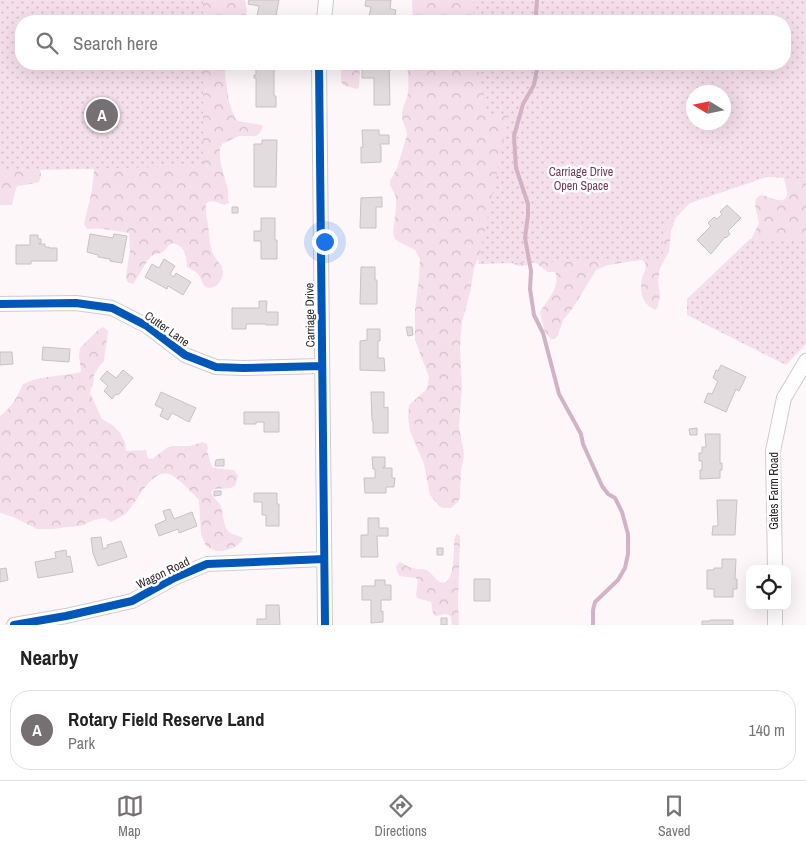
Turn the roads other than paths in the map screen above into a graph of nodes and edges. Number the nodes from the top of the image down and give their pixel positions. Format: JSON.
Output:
{"nodes":[{"id":1,"x":326,"y":0,"type":"edge"},
{"id":2,"x":325,"y":15,"type":"edge"},
{"id":3,"x":319,"y":70,"type":"edge"},
{"id":4,"x":0,"y":304,"type":"edge"},
{"id":5,"x":806,"y":361,"type":"edge"},
{"id":6,"x":322,"y":366,"type":"junction"},
{"id":7,"x":324,"y":559,"type":"junction"},
{"id":8,"x":774,"y":565,"type":"edge"},
{"id":9,"x":775,"y":610,"type":"edge"},
{"id":10,"x":66,"y":620,"type":"edge"},
{"id":11,"x":14,"y":625,"type":"edge"},
{"id":12,"x":325,"y":625,"type":"edge"},
{"id":13,"x":775,"y":625,"type":"edge"}],
"edges":[{"from":1,"to":2,"type":"street"},
{"from":3,"to":6,"type":"street","name":"Carriage Drive"},
{"from":4,"to":6,"type":"street","name":"Cutter Lane"},
{"from":5,"to":8,"type":"street","name":"Gates Farm Road"},
{"from":6,"to":7,"type":"street","name":"Carriage Drive"},
{"from":7,"to":10,"type":"street","name":"Wagon Road"},
{"from":7,"to":12,"type":"street","name":"Carriage Drive"},
{"from":9,"to":13,"type":"street"},
{"from":10,"to":11,"type":"street","name":"Wagon Road"}]}
